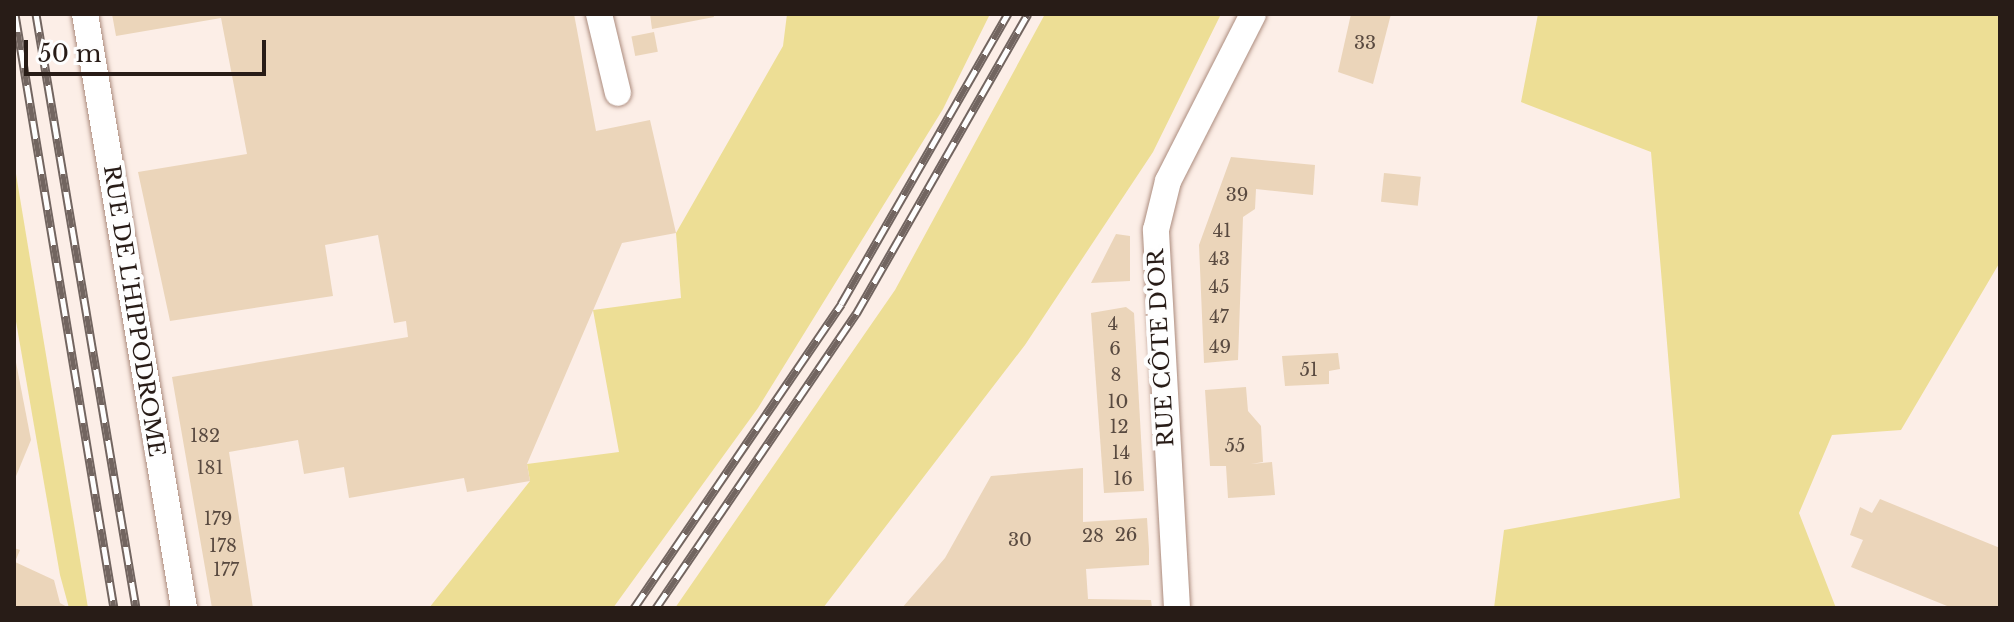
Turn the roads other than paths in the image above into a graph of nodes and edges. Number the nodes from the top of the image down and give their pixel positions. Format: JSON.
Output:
{"nodes":[{"id":1,"x":85,"y":14,"type":"edge"},
{"id":2,"x":599,"y":14,"type":"edge"},
{"id":3,"x":1253,"y":14,"type":"edge"},
{"id":4,"x":618,"y":93,"type":"dead end"},
{"id":5,"x":184,"y":608,"type":"edge"},
{"id":6,"x":1177,"y":608,"type":"edge"}],
"edges":[{"from":1,"to":5,"type":"street","name":"RUE DE L'HIPPODROME"},
{"from":2,"to":4,"type":"street"},
{"from":3,"to":6,"type":"street","name":"RUE CÔTE D'OR"}]}
